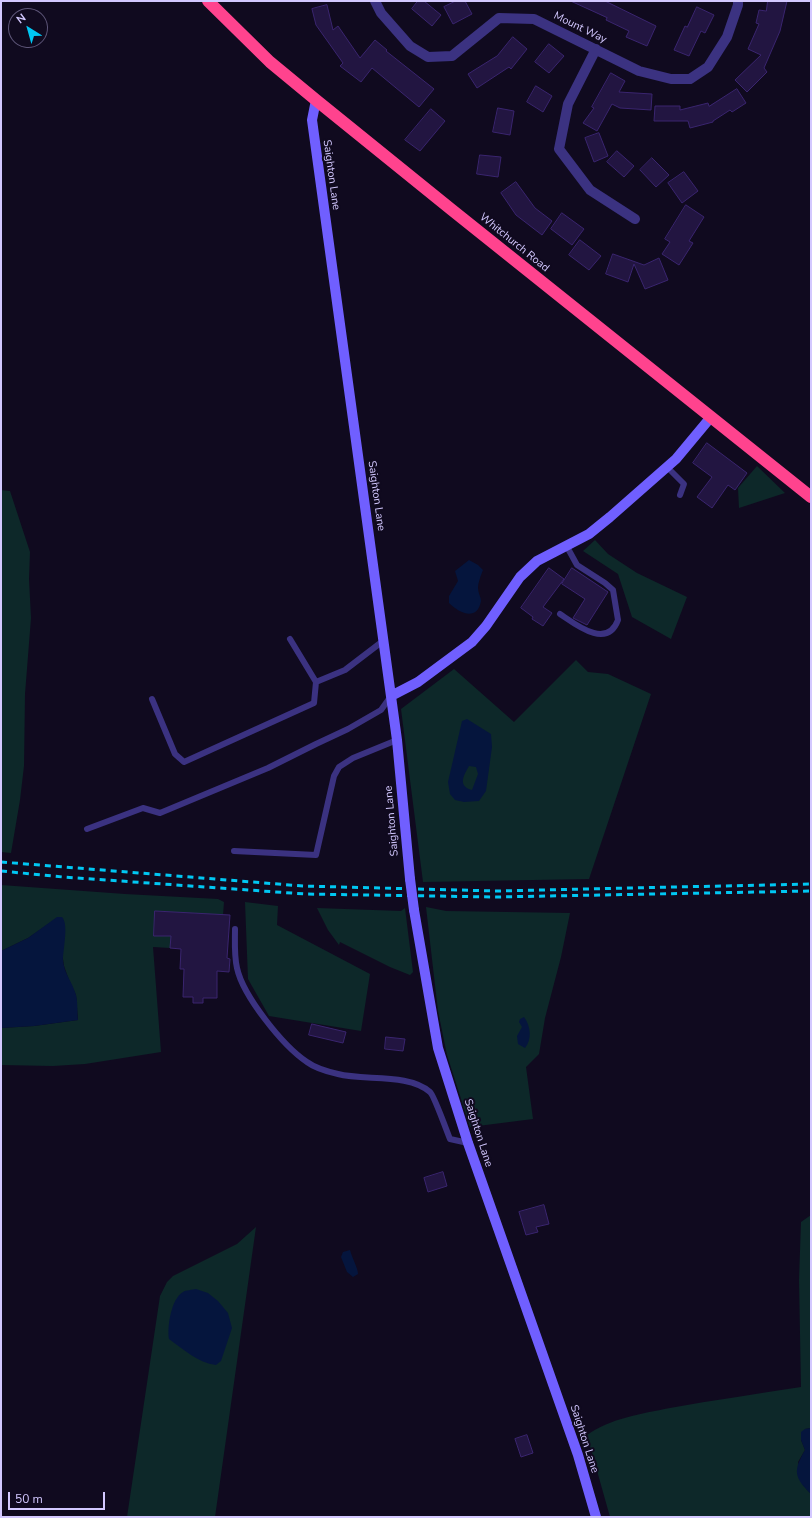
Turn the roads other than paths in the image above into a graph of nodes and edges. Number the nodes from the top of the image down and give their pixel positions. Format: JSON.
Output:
{"nodes":[{"id":1,"x":208,"y":1,"type":"edge"},
{"id":2,"x":375,"y":1,"type":"edge"},
{"id":3,"x":738,"y":1,"type":"edge"},
{"id":4,"x":596,"y":49,"type":"junction"},
{"id":5,"x":316,"y":100,"type":"junction"},
{"id":6,"x":635,"y":219,"type":"dead end"},
{"id":7,"x":710,"y":416,"type":"junction"},
{"id":8,"x":667,"y":467,"type":"junction"},
{"id":9,"x":680,"y":495,"type":"dead end"},
{"id":10,"x":811,"y":497,"type":"edge"},
{"id":11,"x":566,"y":546,"type":"junction"},
{"id":12,"x":560,"y":614,"type":"dead end"},
{"id":13,"x":290,"y":638,"type":"dead end"},
{"id":14,"x":384,"y":641,"type":"junction"},
{"id":15,"x":316,"y":682,"type":"junction"},
{"id":16,"x":391,"y":696,"type":"junction"},
{"id":17,"x":152,"y":699,"type":"dead end"},
{"id":18,"x":397,"y":740,"type":"junction"},
{"id":19,"x":87,"y":829,"type":"dead end"},
{"id":20,"x":234,"y":851,"type":"dead end"},
{"id":21,"x":235,"y":929,"type":"dead end"},
{"id":22,"x":468,"y":1143,"type":"junction"},
{"id":23,"x":596,"y":1517,"type":"edge"}],
"edges":[{"from":1,"to":5,"type":"highway","name":"Whitchurch Road"},
{"from":2,"to":4,"type":"street","name":"Mount Way"},
{"from":3,"to":4,"type":"street","name":"Mount Way"},
{"from":4,"to":6,"type":"street"},
{"from":5,"to":7,"type":"highway","name":"Whitchurch Road"},
{"from":5,"to":14,"type":"street","name":"Saighton Lane"},
{"from":7,"to":8,"type":"street"},
{"from":7,"to":10,"type":"highway","name":"Whitchurch Road"},
{"from":8,"to":9,"type":"lane"},
{"from":8,"to":11,"type":"street"},
{"from":11,"to":12,"type":"lane"},
{"from":11,"to":16,"type":"street"},
{"from":13,"to":15,"type":"lane"},
{"from":14,"to":15,"type":"lane"},
{"from":14,"to":16,"type":"street","name":"Saighton Lane"},
{"from":15,"to":17,"type":"lane"},
{"from":16,"to":18,"type":"street","name":"Saighton Lane"},
{"from":16,"to":19,"type":"lane"},
{"from":18,"to":20,"type":"lane"},
{"from":18,"to":22,"type":"street","name":"Saighton Lane","bridge":true},
{"from":21,"to":22,"type":"lane"},
{"from":22,"to":23,"type":"street","name":"Saighton Lane"}]}
